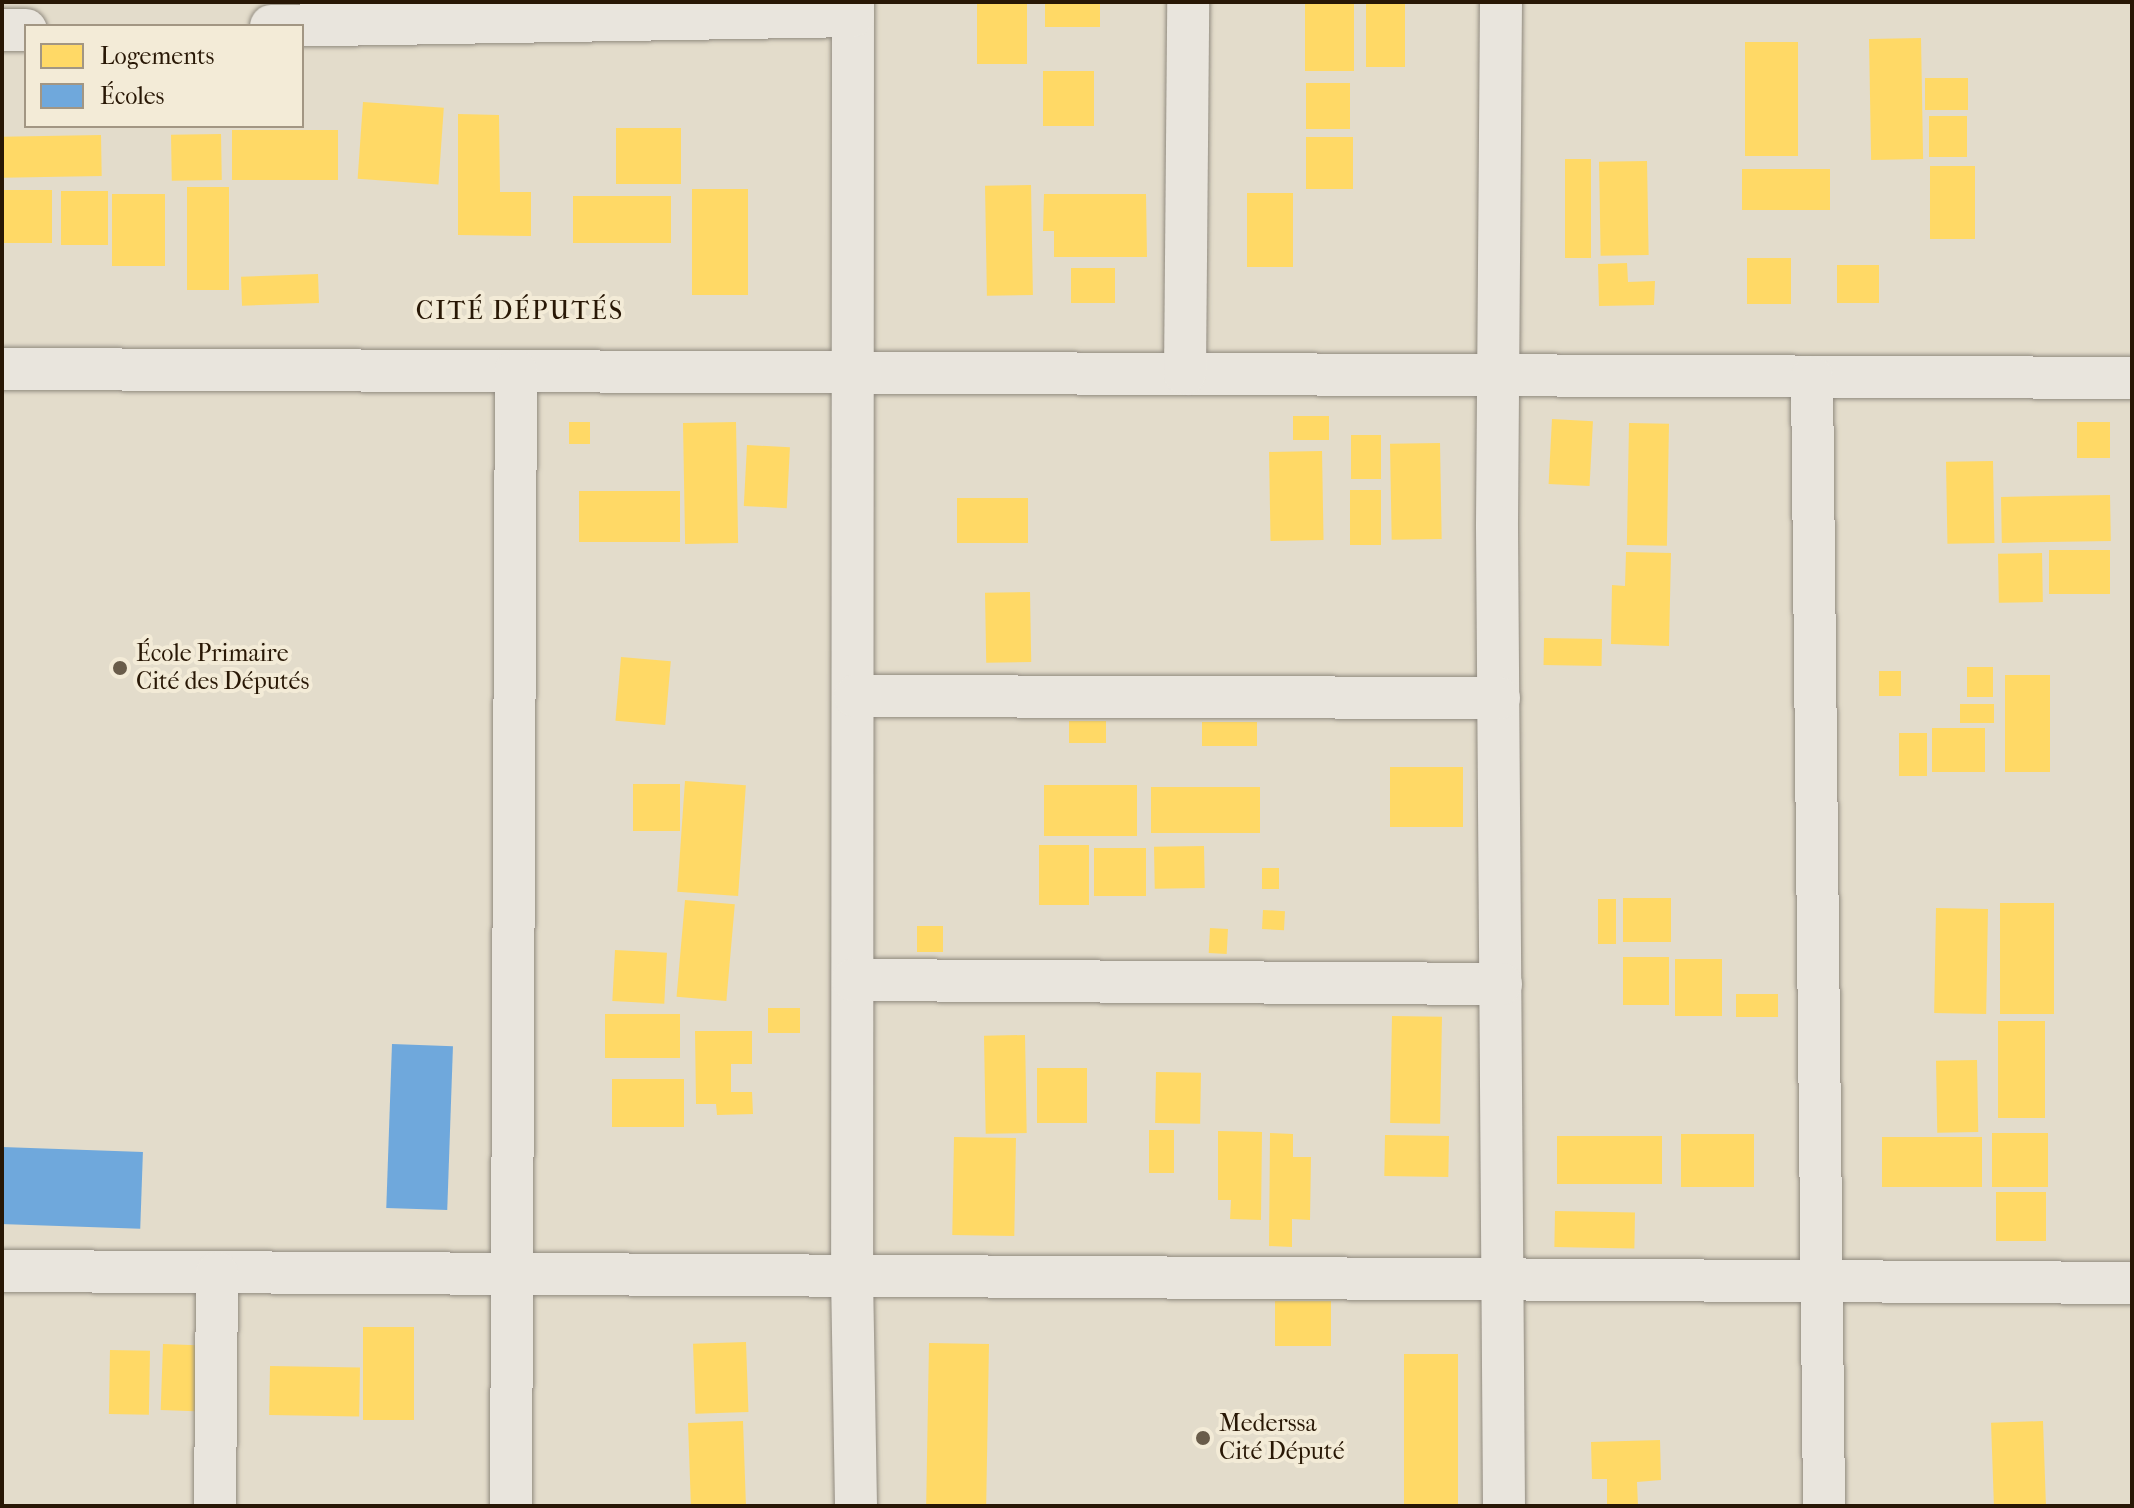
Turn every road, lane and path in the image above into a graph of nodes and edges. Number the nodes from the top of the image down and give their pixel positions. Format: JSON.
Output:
{"nodes":[{"id":1,"x":1188,"y":2,"type":"edge"},
{"id":2,"x":1501,"y":2,"type":"edge"},
{"id":3,"x":853,"y":9,"type":"edge"},
{"id":4,"x":370,"y":13,"type":"edge"},
{"id":5,"x":286,"y":24,"type":"edge"},
{"id":6,"x":2,"y":30,"type":"edge"},
{"id":7,"x":24,"y":30,"type":"edge"},
{"id":8,"x":2,"y":369,"type":"edge"},
{"id":9,"x":516,"y":371,"type":"junction"},
{"id":10,"x":854,"y":373,"type":"junction"},
{"id":11,"x":1185,"y":374,"type":"junction"},
{"id":12,"x":1499,"y":375,"type":"junction"},
{"id":13,"x":1812,"y":377,"type":"junction"},
{"id":14,"x":2132,"y":378,"type":"edge"},
{"id":15,"x":855,"y":696,"type":"junction"},
{"id":16,"x":1499,"y":698,"type":"junction"},
{"id":17,"x":853,"y":980,"type":"junction"},
{"id":18,"x":1501,"y":984,"type":"junction"},
{"id":19,"x":2,"y":1271,"type":"edge"},
{"id":20,"x":217,"y":1273,"type":"junction"},
{"id":21,"x":511,"y":1274,"type":"junction"},
{"id":22,"x":852,"y":1276,"type":"junction"},
{"id":23,"x":1503,"y":1279,"type":"junction"},
{"id":24,"x":1822,"y":1281,"type":"junction"},
{"id":25,"x":2132,"y":1283,"type":"edge"},
{"id":26,"x":215,"y":1506,"type":"edge"},
{"id":27,"x":511,"y":1506,"type":"edge"},
{"id":28,"x":856,"y":1506,"type":"edge"},
{"id":29,"x":1504,"y":1506,"type":"edge"},
{"id":30,"x":1824,"y":1506,"type":"edge"}],
"edges":[{"from":1,"to":11,"type":"street"},
{"from":2,"to":12,"type":"street"},
{"from":3,"to":4,"type":"street"},
{"from":3,"to":10,"type":"street"},
{"from":4,"to":5,"type":"street"},
{"from":6,"to":7,"type":"street"},
{"from":8,"to":9,"type":"street"},
{"from":9,"to":10,"type":"street"},
{"from":9,"to":21,"type":"street"},
{"from":10,"to":11,"type":"street"},
{"from":10,"to":15,"type":"street"},
{"from":11,"to":12,"type":"street"},
{"from":12,"to":13,"type":"street"},
{"from":12,"to":16,"type":"street"},
{"from":13,"to":14,"type":"street"},
{"from":13,"to":24,"type":"street"},
{"from":15,"to":16,"type":"street"},
{"from":15,"to":17,"type":"street"},
{"from":16,"to":18,"type":"street"},
{"from":17,"to":18,"type":"street"},
{"from":17,"to":22,"type":"street"},
{"from":18,"to":23,"type":"street"},
{"from":19,"to":20,"type":"street"},
{"from":20,"to":21,"type":"street"},
{"from":20,"to":26,"type":"street"},
{"from":21,"to":22,"type":"street"},
{"from":21,"to":27,"type":"street"},
{"from":22,"to":23,"type":"street"},
{"from":22,"to":28,"type":"street"},
{"from":23,"to":24,"type":"street"},
{"from":23,"to":29,"type":"street"},
{"from":24,"to":25,"type":"street"},
{"from":24,"to":30,"type":"street"}]}
